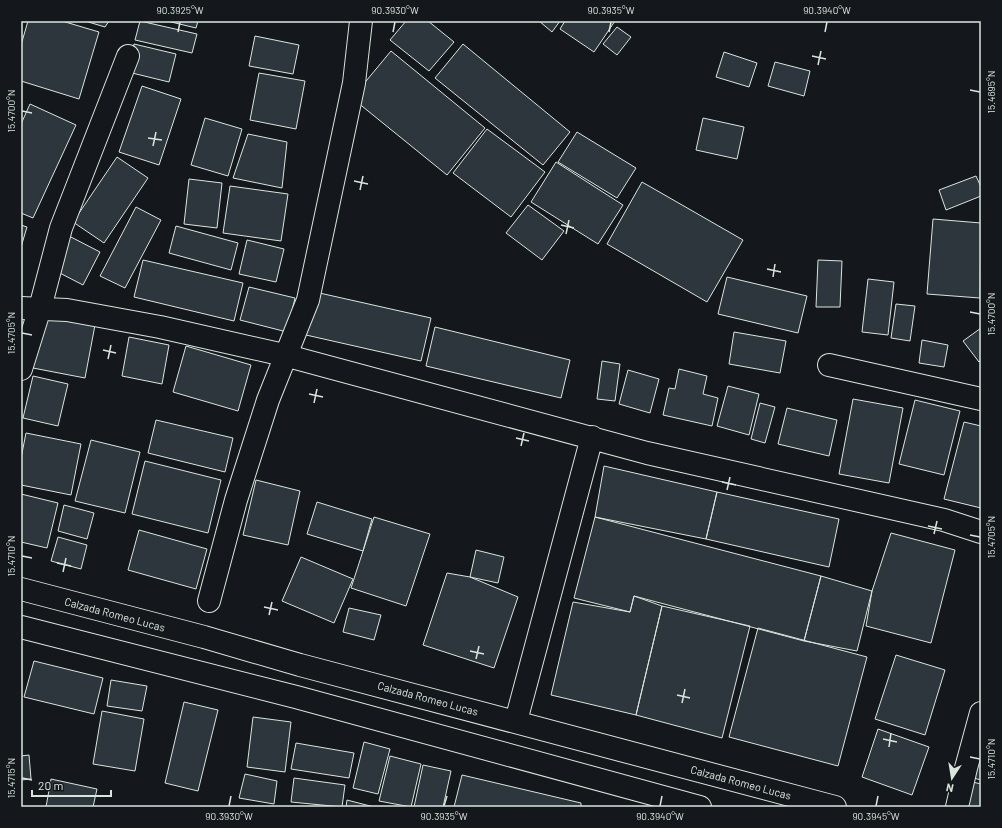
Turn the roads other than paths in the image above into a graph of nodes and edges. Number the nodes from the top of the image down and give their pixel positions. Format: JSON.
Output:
{"nodes":[{"id":1,"x":361,"y":21,"type":"edge"},
{"id":2,"x":128,"y":56,"type":"dead end"},
{"id":3,"x":31,"y":308,"type":"edge"},
{"id":4,"x":284,"y":355,"type":"junction"},
{"id":5,"x":829,"y":365,"type":"dead end"},
{"id":6,"x":21,"y":369,"type":"edge"},
{"id":7,"x":981,"y":399,"type":"edge"},
{"id":8,"x":592,"y":437,"type":"junction"},
{"id":9,"x":981,"y":532,"type":"edge"},
{"id":10,"x":21,"y":589,"type":"edge"},
{"id":11,"x":208,"y":601,"type":"dead end"},
{"id":12,"x":21,"y":627,"type":"edge"},
{"id":13,"x":981,"y":714,"type":"edge"},
{"id":14,"x":516,"y":721,"type":"junction"},
{"id":15,"x":700,"y":807,"type":"edge"},
{"id":16,"x":835,"y":807,"type":"edge"},
{"id":17,"x":957,"y":807,"type":"edge"}],
"edges":[{"from":1,"to":4,"type":"street"},
{"from":2,"to":3,"type":"street"},
{"from":3,"to":4,"type":"street"},
{"from":3,"to":6,"type":"street"},
{"from":4,"to":8,"type":"street"},
{"from":4,"to":11,"type":"street"},
{"from":5,"to":7,"type":"street"},
{"from":8,"to":9,"type":"street"},
{"from":8,"to":14,"type":"street"},
{"from":10,"to":14,"type":"street","name":"Calzada Romeo Lucas"},
{"from":12,"to":15,"type":"street"},
{"from":13,"to":17,"type":"street"},
{"from":14,"to":16,"type":"street","name":"Calzada Romeo Lucas"}]}
